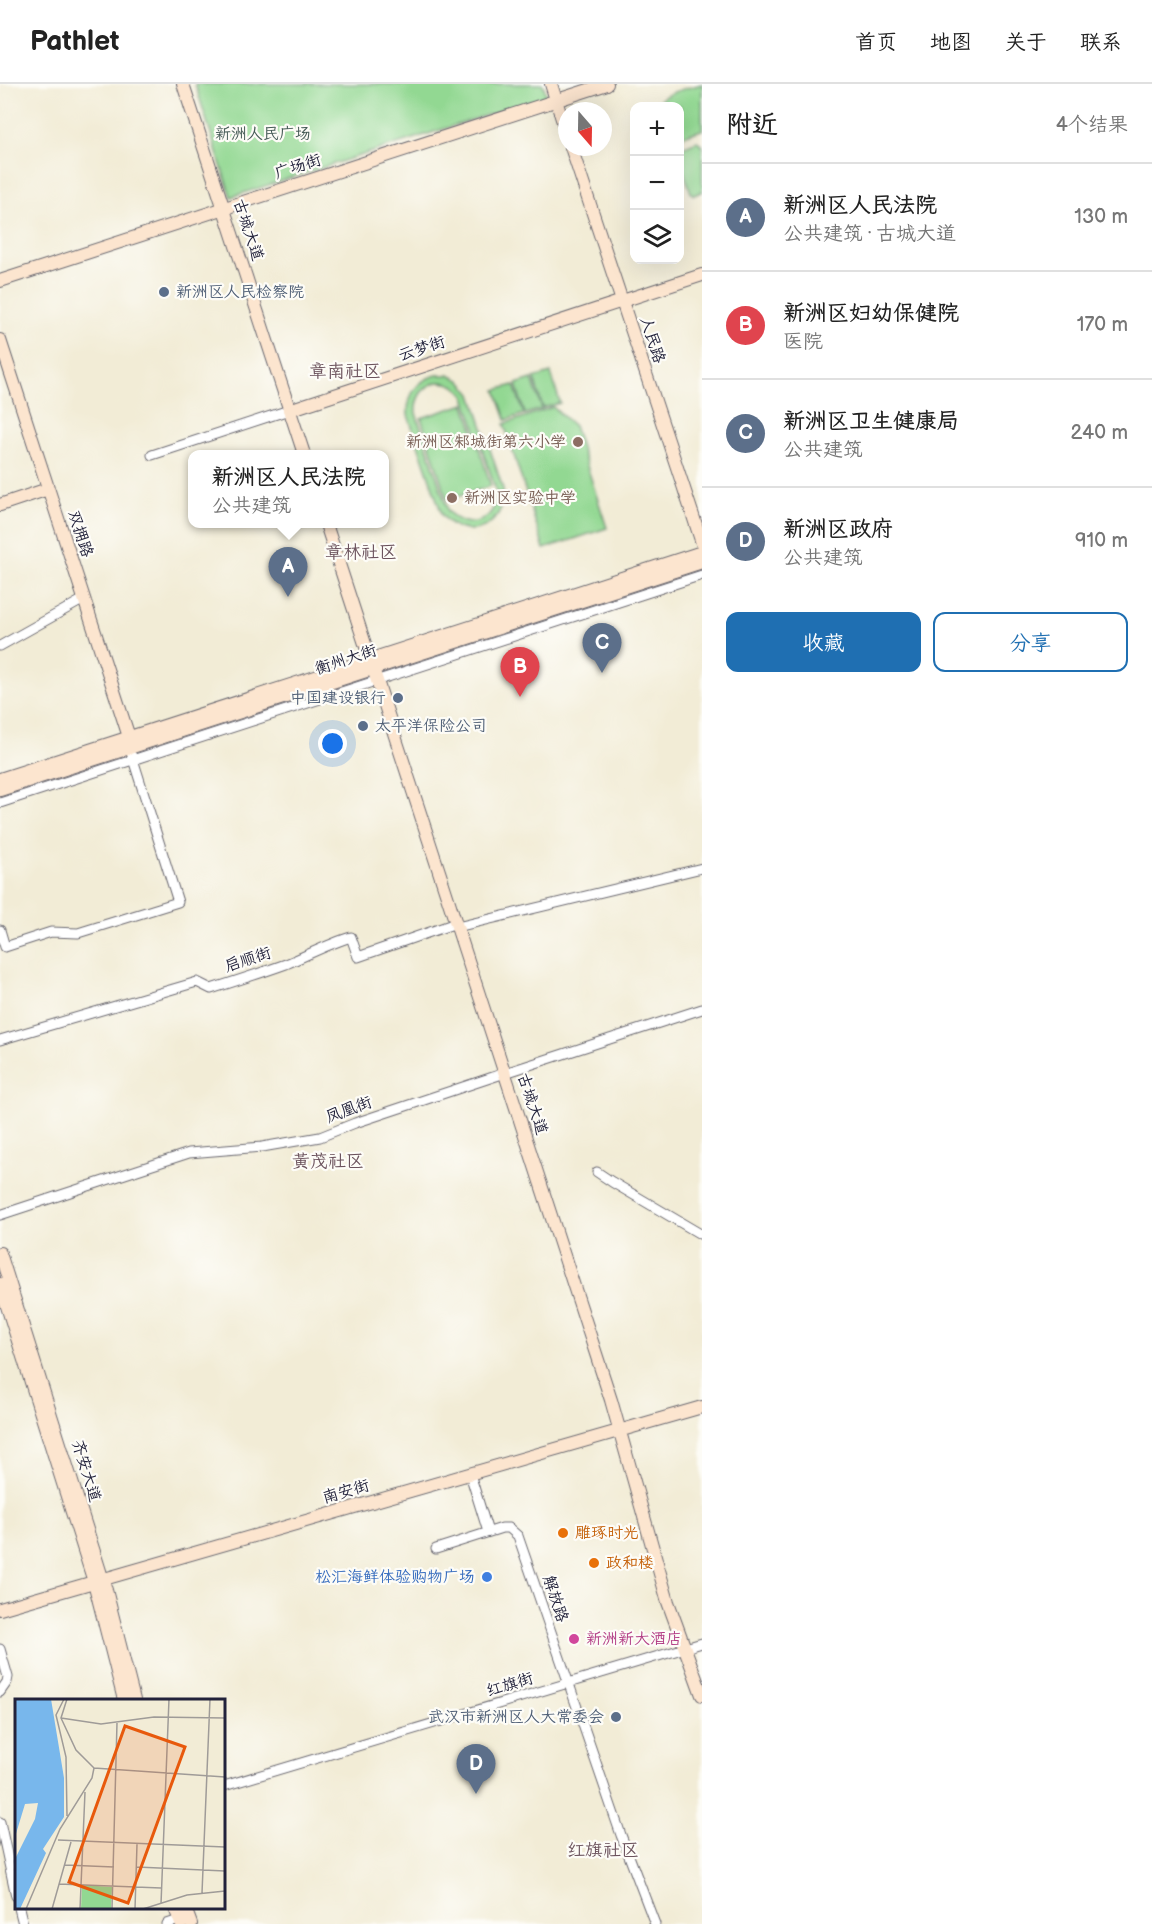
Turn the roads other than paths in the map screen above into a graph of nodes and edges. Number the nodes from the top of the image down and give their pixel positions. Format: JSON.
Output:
{"nodes":[{"id":1,"x":183,"y":84,"type":"edge"},
{"id":2,"x":551,"y":84,"type":"edge"},
{"id":3,"x":607,"y":84,"type":"edge"},
{"id":4,"x":556,"y":101,"type":"junction"},
{"id":5,"x":558,"y":107,"type":"edge"},
{"id":6,"x":574,"y":156,"type":"edge"},
{"id":7,"x":224,"y":209,"type":"junction"},
{"id":8,"x":702,"y":275,"type":"edge"},
{"id":9,"x":0,"y":281,"type":"edge"},
{"id":10,"x":622,"y":302,"type":"junction"},
{"id":11,"x":0,"y":340,"type":"edge"},
{"id":12,"x":289,"y":410,"type":"junction"},
{"id":13,"x":303,"y":450,"type":"edge"},
{"id":14,"x":152,"y":455,"type":"dead end"},
{"id":15,"x":48,"y":489,"type":"junction"},
{"id":16,"x":0,"y":505,"type":"edge"},
{"id":17,"x":327,"y":528,"type":"edge"},
{"id":18,"x":702,"y":543,"type":"edge"},
{"id":19,"x":702,"y":552,"type":"edge"},
{"id":20,"x":702,"y":562,"type":"edge"},
{"id":21,"x":702,"y":575,"type":"edge"},
{"id":22,"x":84,"y":599,"type":"junction"},
{"id":23,"x":0,"y":646,"type":"edge"},
{"id":24,"x":374,"y":670,"type":"junction"},
{"id":25,"x":130,"y":748,"type":"junction"},
{"id":26,"x":0,"y":779,"type":"edge"},
{"id":27,"x":0,"y":790,"type":"edge"},
{"id":28,"x":0,"y":803,"type":"edge"},
{"id":29,"x":702,"y":868,"type":"edge"},
{"id":30,"x":457,"y":925,"type":"junction"},
{"id":31,"x":0,"y":930,"type":"edge"},
{"id":32,"x":702,"y":1009,"type":"edge"},
{"id":33,"x":0,"y":1041,"type":"edge"},
{"id":34,"x":505,"y":1073,"type":"junction"},
{"id":35,"x":597,"y":1172,"type":"dead end"},
{"id":36,"x":0,"y":1215,"type":"edge"},
{"id":37,"x":702,"y":1235,"type":"edge"},
{"id":38,"x":0,"y":1253,"type":"edge"},
{"id":39,"x":0,"y":1284,"type":"edge"},
{"id":40,"x":702,"y":1407,"type":"edge"},
{"id":41,"x":619,"y":1431,"type":"junction"},
{"id":42,"x":470,"y":1474,"type":"junction"},
{"id":43,"x":488,"y":1533,"type":"junction"},
{"id":44,"x":436,"y":1549,"type":"dead end"},
{"id":45,"x":98,"y":1581,"type":"junction"},
{"id":46,"x":0,"y":1610,"type":"edge"},
{"id":47,"x":702,"y":1643,"type":"edge"},
{"id":48,"x":0,"y":1649,"type":"edge"},
{"id":49,"x":684,"y":1649,"type":"junction"},
{"id":50,"x":567,"y":1683,"type":"junction"},
{"id":51,"x":0,"y":1692,"type":"edge"},
{"id":52,"x":702,"y":1695,"type":"edge"},
{"id":53,"x":124,"y":1699,"type":"edge"},
{"id":54,"x":133,"y":1699,"type":"edge"},
{"id":55,"x":225,"y":1786,"type":"edge"},
{"id":56,"x":0,"y":1822,"type":"edge"},
{"id":57,"x":15,"y":1848,"type":"edge"},
{"id":58,"x":6,"y":1851,"type":"junction"},
{"id":59,"x":15,"y":1892,"type":"edge"},
{"id":60,"x":19,"y":1909,"type":"edge"},
{"id":61,"x":23,"y":1924,"type":"edge"},
{"id":62,"x":655,"y":1924,"type":"edge"}],
"edges":[{"from":1,"to":7,"type":"street","name":"古城大道"},
{"from":2,"to":4,"type":"street"},
{"from":3,"to":4,"type":"street","name":"广场街"},
{"from":4,"to":5,"type":"street"},
{"from":4,"to":7,"type":"street","name":"广场街"},
{"from":6,"to":10,"type":"street","name":"人民路"},
{"from":7,"to":9,"type":"street","name":"广场街"},
{"from":7,"to":12,"type":"street","name":"古城大道"},
{"from":8,"to":10,"type":"street","name":"云梦街"},
{"from":10,"to":12,"type":"street","name":"云梦街"},
{"from":10,"to":18,"type":"street","name":"人民路"},
{"from":11,"to":15,"type":"street","name":"双拥路"},
{"from":12,"to":13,"type":"street","name":"古城大道"},
{"from":12,"to":14,"type":"street","name":"云梦街"},
{"from":15,"to":16,"type":"street"},
{"from":15,"to":22,"type":"street","name":"双拥路"},
{"from":17,"to":24,"type":"street","name":"古城大道"},
{"from":19,"to":24,"type":"street","name":"衡州大街"},
{"from":20,"to":24,"type":"street","name":"衡州大街"},
{"from":21,"to":24,"type":"street"},
{"from":22,"to":23,"type":"street"},
{"from":22,"to":25,"type":"street","name":"双拥路"},
{"from":24,"to":25,"type":"street","name":"衡州大街"},
{"from":24,"to":25,"type":"street"},
{"from":24,"to":30,"type":"street","name":"古城大道"},
{"from":25,"to":26,"type":"street","name":"衡州大街"},
{"from":25,"to":27,"type":"street","name":"衡州大街"},
{"from":25,"to":28,"type":"street"},
{"from":25,"to":31,"type":"street","name":"双拥路"},
{"from":29,"to":30,"type":"street","name":"启顺街"},
{"from":30,"to":33,"type":"street","name":"启顺街"},
{"from":30,"to":34,"type":"street","name":"古城大道"},
{"from":32,"to":34,"type":"street","name":"凤凰街"},
{"from":34,"to":36,"type":"street","name":"凤凰街"},
{"from":34,"to":41,"type":"street","name":"古城大道"},
{"from":35,"to":37,"type":"street"},
{"from":38,"to":45,"type":"street","name":"齐安大道"},
{"from":39,"to":45,"type":"street","name":"齐安大道"},
{"from":40,"to":41,"type":"street","name":"南安街"},
{"from":41,"to":42,"type":"street","name":"南安街"},
{"from":41,"to":49,"type":"street","name":"古城大道"},
{"from":42,"to":43,"type":"street"},
{"from":42,"to":45,"type":"street","name":"南安街"},
{"from":43,"to":44,"type":"street","name":"解放路"},
{"from":43,"to":50,"type":"street","name":"解放路"},
{"from":45,"to":46,"type":"street","name":"南安街"},
{"from":45,"to":53,"type":"street","name":"齐安大道"},
{"from":45,"to":54,"type":"street","name":"齐安大道"},
{"from":47,"to":49,"type":"street","name":"红旗街"},
{"from":48,"to":51,"type":"street"},
{"from":49,"to":50,"type":"street","name":"红旗街"},
{"from":49,"to":52,"type":"street","name":"古城大道"},
{"from":50,"to":55,"type":"street","name":"红旗街"},
{"from":50,"to":62,"type":"street","name":"解放路"},
{"from":56,"to":58,"type":"street"},
{"from":57,"to":58,"type":"street"},
{"from":58,"to":59,"type":"street"},
{"from":60,"to":61,"type":"street"}]}
